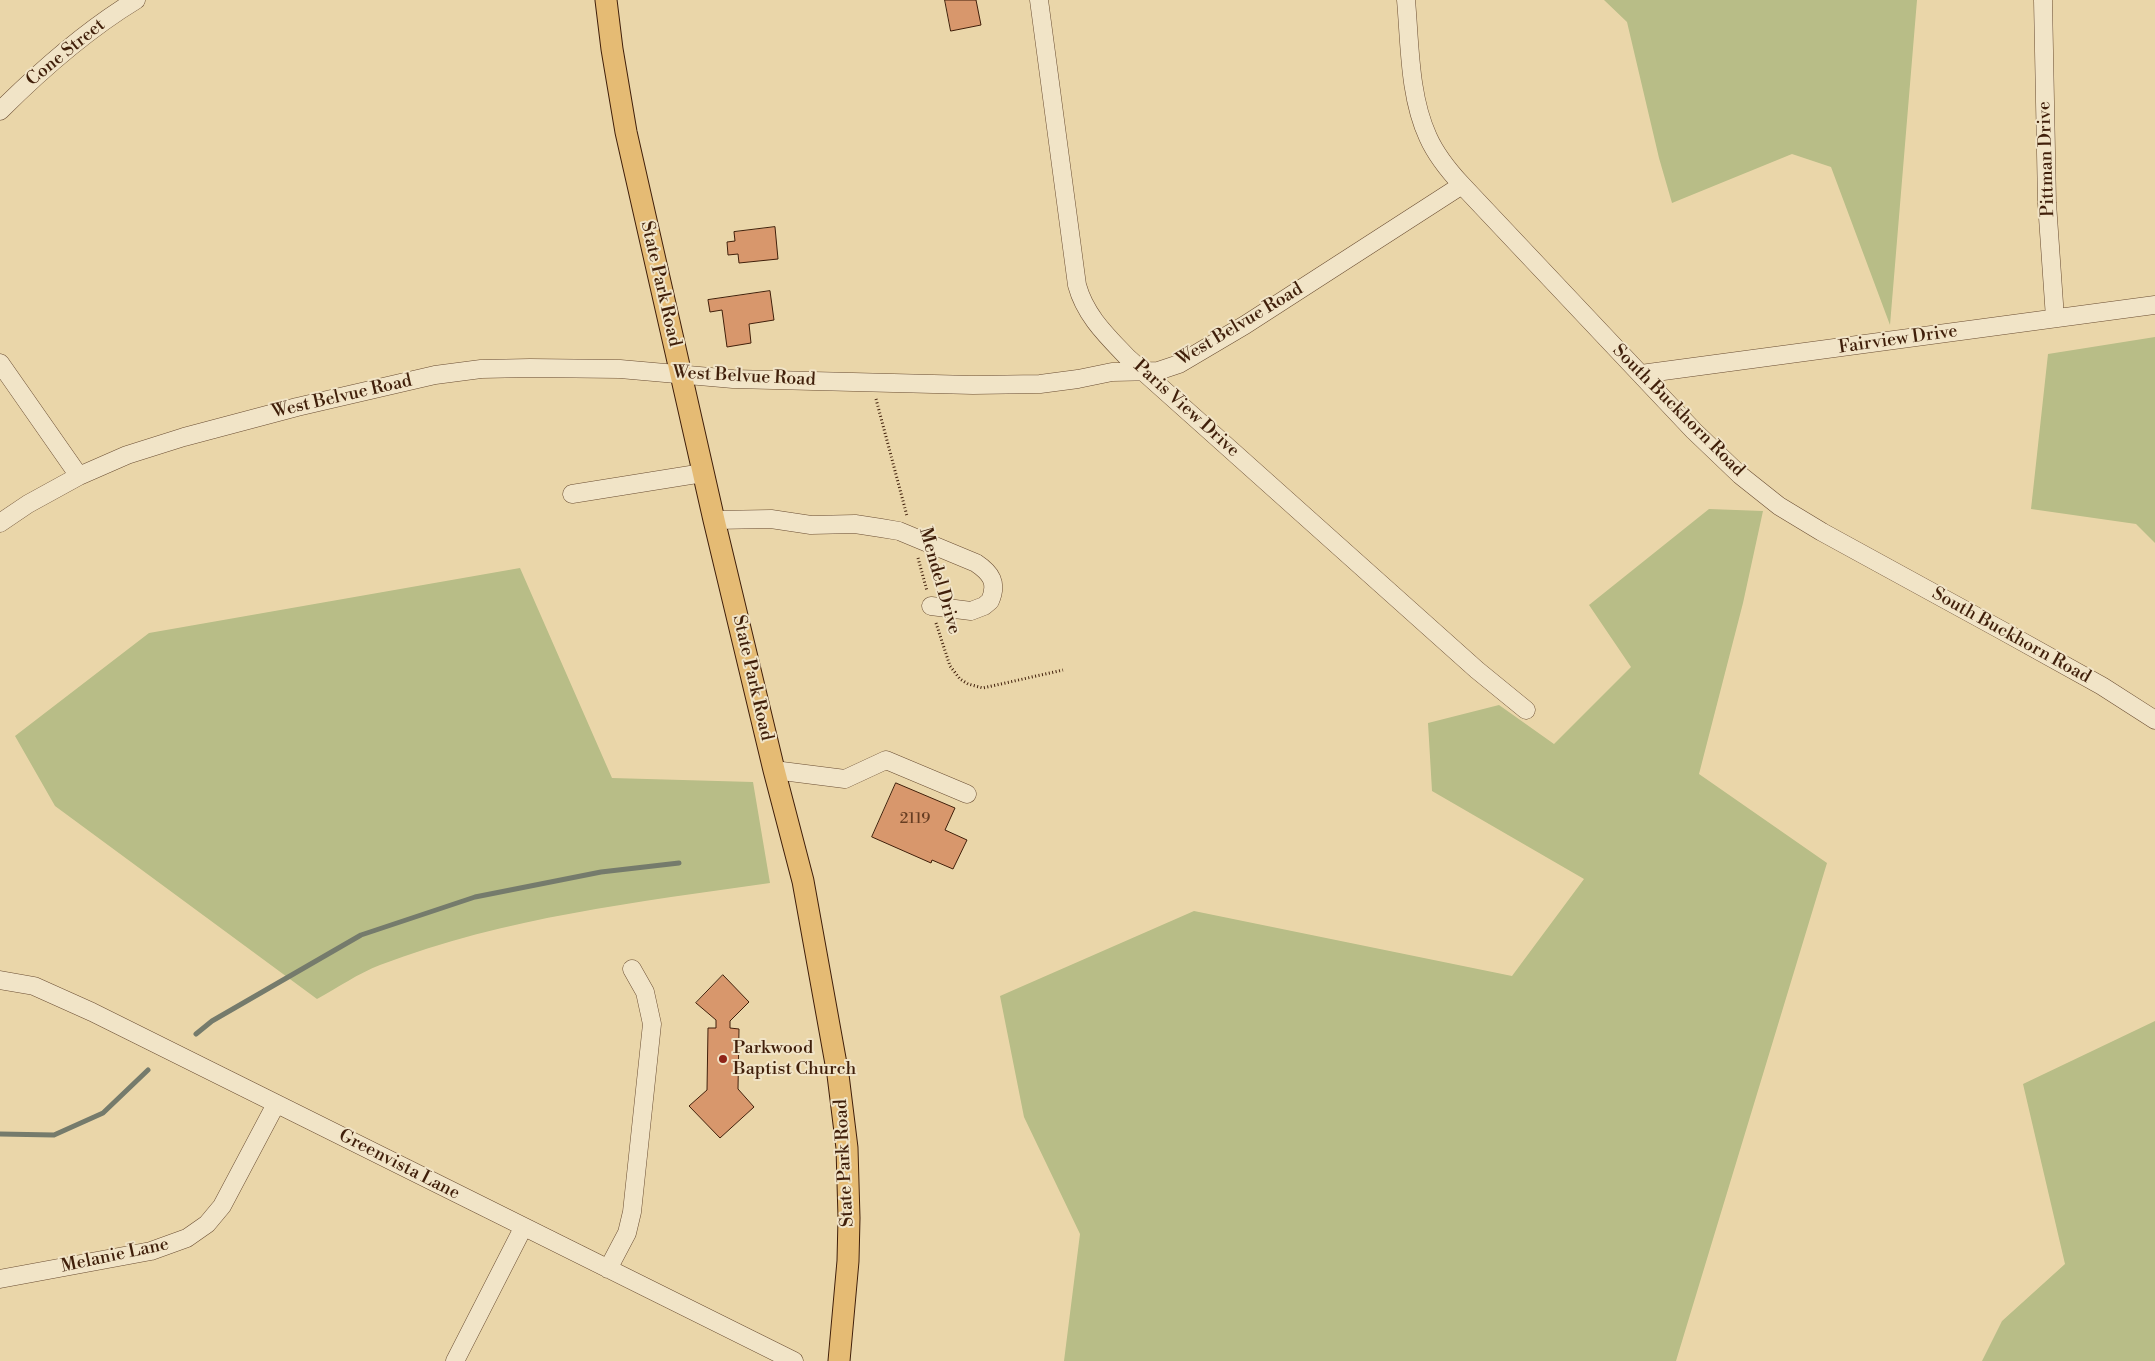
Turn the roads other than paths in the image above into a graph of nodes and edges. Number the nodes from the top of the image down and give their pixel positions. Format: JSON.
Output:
{"nodes":[{"id":1,"x":136,"y":0,"type":"edge"},
{"id":2,"x":606,"y":0,"type":"edge"},
{"id":3,"x":1039,"y":0,"type":"edge"},
{"id":4,"x":1406,"y":0,"type":"edge"},
{"id":5,"x":2043,"y":0,"type":"edge"},
{"id":6,"x":0,"y":111,"type":"edge"},
{"id":7,"x":1462,"y":184,"type":"junction"},
{"id":8,"x":2155,"y":305,"type":"edge"},
{"id":9,"x":2055,"y":318,"type":"junction"},
{"id":10,"x":0,"y":363,"type":"edge"},
{"id":11,"x":1146,"y":373,"type":"junction"},
{"id":12,"x":680,"y":374,"type":"junction"},
{"id":13,"x":1641,"y":374,"type":"junction"},
{"id":14,"x":703,"y":473,"type":"junction"},
{"id":15,"x":79,"y":476,"type":"junction"},
{"id":16,"x":572,"y":494,"type":"dead end"},
{"id":17,"x":714,"y":520,"type":"junction"},
{"id":18,"x":0,"y":523,"type":"edge"},
{"id":19,"x":931,"y":606,"type":"road end"},
{"id":20,"x":1526,"y":710,"type":"dead end"},
{"id":21,"x":2155,"y":720,"type":"edge"},
{"id":22,"x":774,"y":770,"type":"junction"},
{"id":23,"x":967,"y":794,"type":"dead end"},
{"id":24,"x":632,"y":969,"type":"dead end"},
{"id":25,"x":0,"y":980,"type":"edge"},
{"id":26,"x":276,"y":1104,"type":"junction"},
{"id":27,"x":524,"y":1228,"type":"junction"},
{"id":28,"x":608,"y":1270,"type":"junction"},
{"id":29,"x":0,"y":1279,"type":"edge"},
{"id":30,"x":455,"y":1361,"type":"edge"},
{"id":31,"x":794,"y":1361,"type":"edge"},
{"id":32,"x":839,"y":1361,"type":"edge"}],
"edges":[{"from":1,"to":6,"type":"street","name":"Cone Street"},
{"from":2,"to":12,"type":"main road","name":"State Park Road"},
{"from":3,"to":11,"type":"street","name":"Paris View Drive"},
{"from":4,"to":7,"type":"street","name":"South Buckhorn Road"},
{"from":5,"to":9,"type":"street","name":"Pittman Drive"},
{"from":7,"to":11,"type":"street","name":"West Belvue Road"},
{"from":7,"to":13,"type":"street","name":"South Buckhorn Road"},
{"from":8,"to":9,"type":"street","name":"Fairview Drive"},
{"from":9,"to":13,"type":"street","name":"Fairview Drive"},
{"from":10,"to":15,"type":"street"},
{"from":11,"to":12,"type":"street","name":"West Belvue Road"},
{"from":11,"to":20,"type":"street","name":"Paris View Drive"},
{"from":12,"to":14,"type":"main road","name":"State Park Road"},
{"from":12,"to":15,"type":"street","name":"West Belvue Road"},
{"from":13,"to":21,"type":"street","name":"South Buckhorn Road"},
{"from":14,"to":16,"type":"street"},
{"from":14,"to":17,"type":"main road","name":"State Park Road"},
{"from":15,"to":18,"type":"street","name":"West Belvue Road"},
{"from":17,"to":19,"type":"street"},
{"from":17,"to":22,"type":"main road","name":"State Park Road"},
{"from":22,"to":23,"type":"street"},
{"from":22,"to":32,"type":"main road","name":"State Park Road"},
{"from":24,"to":28,"type":"street"},
{"from":25,"to":26,"type":"street","name":"Greenvista Lane"},
{"from":26,"to":27,"type":"street","name":"Greenvista Lane"},
{"from":26,"to":29,"type":"street","name":"Melanie Lane"},
{"from":27,"to":28,"type":"street","name":"Greenvista Lane"},
{"from":27,"to":30,"type":"street"},
{"from":28,"to":31,"type":"street","name":"Greenvista Lane"}]}
